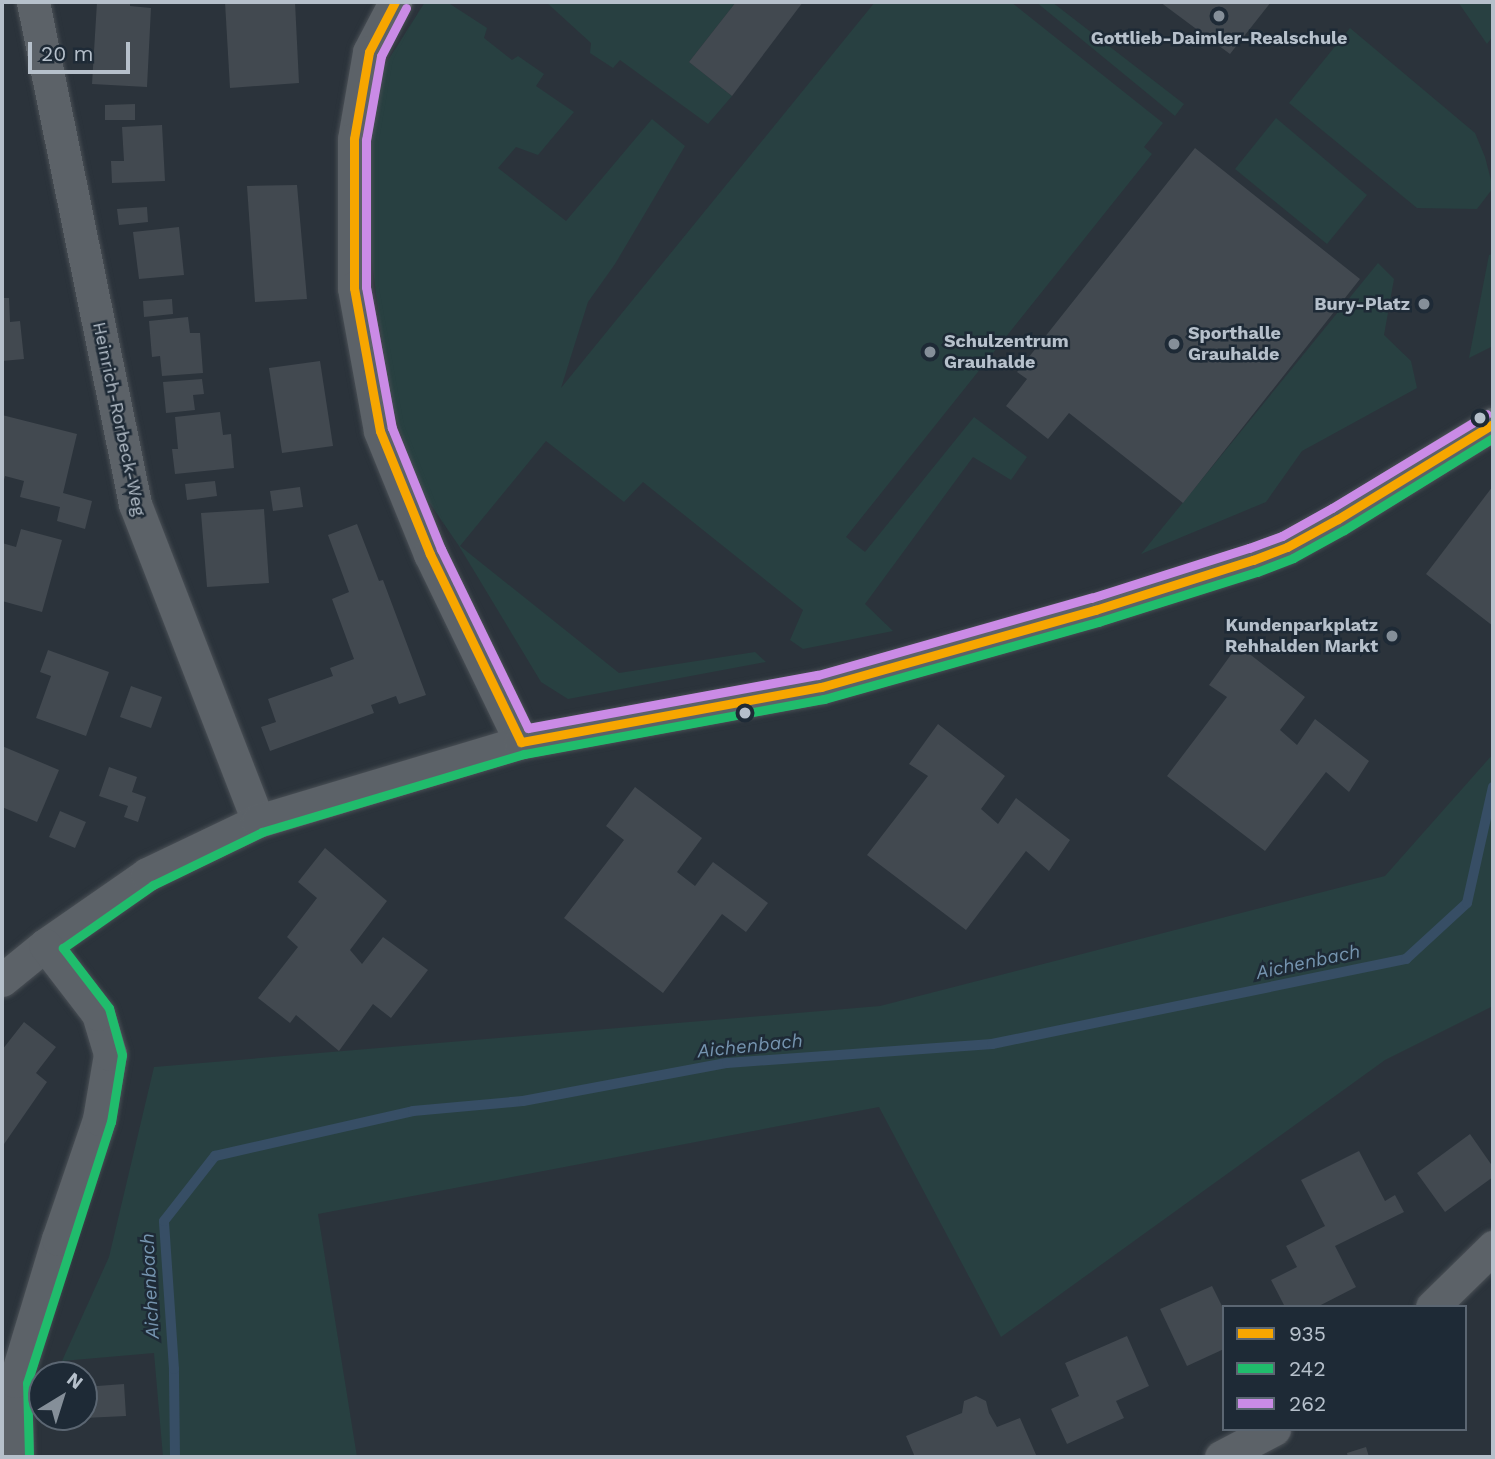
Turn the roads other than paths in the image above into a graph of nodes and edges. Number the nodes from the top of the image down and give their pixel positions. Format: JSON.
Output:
{"nodes":[{"id":1,"x":33,"y":2,"type":"edge"},
{"id":2,"x":395,"y":2,"type":"edge"},
{"id":3,"x":1493,"y":424,"type":"edge"},
{"id":4,"x":521,"y":742,"type":"junction"},
{"id":5,"x":258,"y":821,"type":"junction"},
{"id":6,"x":46,"y":945,"type":"junction"},
{"id":7,"x":2,"y":980,"type":"edge"},
{"id":8,"x":1493,"y":1247,"type":"edge"},
{"id":9,"x":1434,"y":1305,"type":"edge"},
{"id":10,"x":1269,"y":1431,"type":"edge"},
{"id":11,"x":18,"y":1457,"type":"edge"},
{"id":12,"x":1221,"y":1457,"type":"edge"}],
"edges":[{"from":1,"to":5,"type":"street","name":"Heinrich-Rorbeck-Weg"},
{"from":2,"to":4,"type":"street"},
{"from":3,"to":4,"type":"street"},
{"from":4,"to":5,"type":"street"},
{"from":5,"to":6,"type":"street"},
{"from":6,"to":7,"type":"street"},
{"from":6,"to":11,"type":"street"},
{"from":8,"to":9,"type":"street"},
{"from":10,"to":12,"type":"street"}]}
